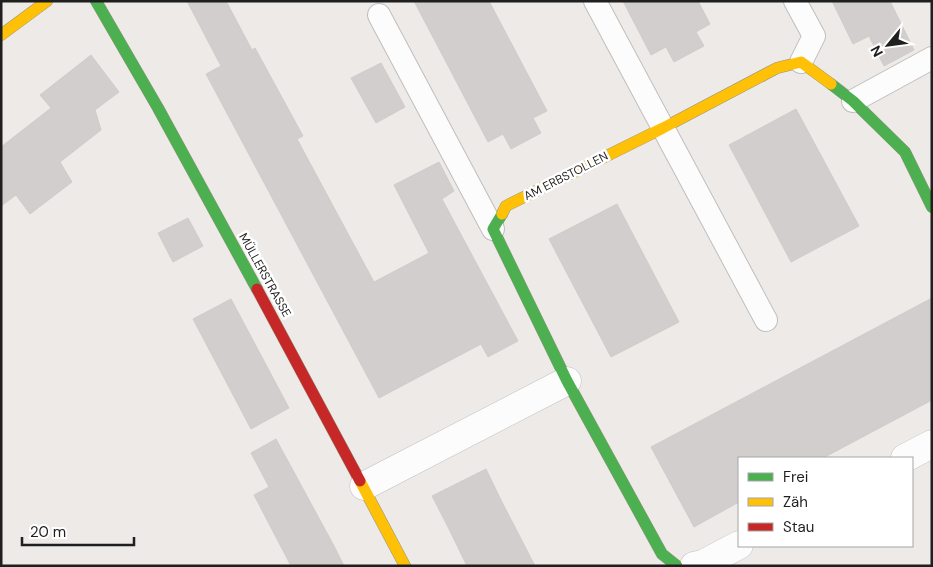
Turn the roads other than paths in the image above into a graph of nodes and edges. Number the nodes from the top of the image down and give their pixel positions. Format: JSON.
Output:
{"nodes":[{"id":1,"x":47,"y":1,"type":"edge"},
{"id":2,"x":96,"y":1,"type":"edge"},
{"id":3,"x":596,"y":1,"type":"edge"},
{"id":4,"x":795,"y":1,"type":"edge"},
{"id":5,"x":379,"y":14,"type":"dead end"},
{"id":6,"x":1,"y":35,"type":"edge"},
{"id":7,"x":932,"y":58,"type":"edge"},
{"id":8,"x":801,"y":62,"type":"junction"},
{"id":9,"x":853,"y":101,"type":"junction"},
{"id":10,"x":663,"y":128,"type":"junction"},
{"id":11,"x":932,"y":207,"type":"edge"},
{"id":12,"x":493,"y":229,"type":"junction"},
{"id":13,"x":766,"y":320,"type":"dead end"},
{"id":14,"x":567,"y":381,"type":"junction"},
{"id":15,"x":932,"y":444,"type":"edge"},
{"id":16,"x":907,"y":457,"type":"edge"},
{"id":17,"x":364,"y":486,"type":"junction"},
{"id":18,"x":738,"y":546,"type":"edge"},
{"id":19,"x":405,"y":566,"type":"edge"},
{"id":20,"x":678,"y":566,"type":"edge"},
{"id":21,"x":694,"y":566,"type":"edge"}],
"edges":[{"from":1,"to":6,"type":"street"},
{"from":2,"to":17,"type":"street","name":"MÜLLERSTRASSE"},
{"from":3,"to":10,"type":"lane"},
{"from":4,"to":8,"type":"lane"},
{"from":5,"to":12,"type":"lane"},
{"from":7,"to":9,"type":"lane"},
{"from":8,"to":9,"type":"street"},
{"from":8,"to":10,"type":"street","name":"AM ERBSTOLLEN"},
{"from":9,"to":11,"type":"street"},
{"from":10,"to":12,"type":"street","name":"AM ERBSTOLLEN"},
{"from":10,"to":13,"type":"lane"},
{"from":12,"to":14,"type":"street"},
{"from":14,"to":17,"type":"street"},
{"from":14,"to":20,"type":"street"},
{"from":15,"to":16,"type":"street"},
{"from":17,"to":19,"type":"street","name":"MÜLLERSTRASSE"},
{"from":18,"to":21,"type":"street"}]}
